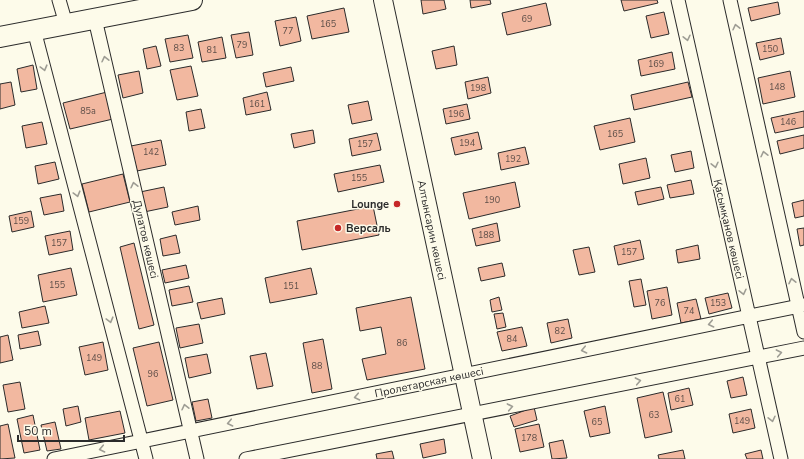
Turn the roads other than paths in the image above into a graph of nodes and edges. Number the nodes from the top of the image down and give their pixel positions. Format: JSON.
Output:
{"nodes":[{"id":1,"x":59,"y":0,"type":"edge"},
{"id":2,"x":192,"y":0,"type":"edge"},
{"id":3,"x":383,"y":0,"type":"edge"},
{"id":4,"x":678,"y":0,"type":"edge"},
{"id":5,"x":730,"y":0,"type":"edge"},
{"id":6,"x":96,"y":19,"type":"junction"},
{"id":7,"x":66,"y":24,"type":"junction"},
{"id":8,"x":34,"y":30,"type":"junction"},
{"id":9,"x":0,"y":37,"type":"edge"},
{"id":10,"x":801,"y":306,"type":"edge"},
{"id":11,"x":749,"y":316,"type":"junction"},
{"id":12,"x":804,"y":332,"type":"edge"},
{"id":13,"x":804,"y":348,"type":"edge"},
{"id":14,"x":758,"y":357,"type":"junction"},
{"id":15,"x":464,"y":375,"type":"junction"},
{"id":16,"x":472,"y":414,"type":"junction"},
{"id":17,"x":191,"y":431,"type":"junction"},
{"id":18,"x":141,"y":441,"type":"junction"},
{"id":19,"x":54,"y":459,"type":"edge"},
{"id":20,"x":146,"y":459,"type":"edge"},
{"id":21,"x":197,"y":459,"type":"edge"},
{"id":22,"x":246,"y":459,"type":"edge"},
{"id":23,"x":482,"y":459,"type":"edge"},
{"id":24,"x":780,"y":459,"type":"edge"}],
"edges":[{"from":1,"to":7,"type":"street"},
{"from":2,"to":6,"type":"main road"},
{"from":3,"to":15,"type":"street","name":"Алтынсарин көшесі"},
{"from":4,"to":11,"type":"street","name":"Қасымқанов көшесі","one_way":true},
{"from":10,"to":5,"type":"street","one_way":true},
{"from":6,"to":7,"type":"main road"},
{"from":17,"to":6,"type":"street","name":"Дулатов көшесі","one_way":true},
{"from":7,"to":8,"type":"main road"},
{"from":8,"to":9,"type":"main road"},
{"from":8,"to":18,"type":"street","one_way":true},
{"from":10,"to":11,"type":"street","name":"Пролетарская көшесі"},
{"from":10,"to":12,"type":"street"},
{"from":11,"to":14,"type":"street","name":"Қасымқанов көшесі"},
{"from":11,"to":15,"type":"street","name":"Пролетарская көшесі","one_way":true},
{"from":14,"to":13,"type":"street","one_way":true},
{"from":16,"to":14,"type":"street","one_way":true},
{"from":14,"to":24,"type":"street","name":"Қасымқанов көшесі","one_way":true},
{"from":15,"to":16,"type":"street","name":"Алтынсарин көшесі"},
{"from":15,"to":17,"type":"street","name":"Пролетарская көшесі","one_way":true},
{"from":16,"to":22,"type":"street"},
{"from":16,"to":23,"type":"street","name":"Алтынсарин көшесі"},
{"from":17,"to":18,"type":"street","name":"Пролетарская көшесі"},
{"from":17,"to":21,"type":"street","name":"Дулатов көшесі"},
{"from":18,"to":19,"type":"street","name":"Пролетарская көшесі","one_way":true},
{"from":18,"to":20,"type":"street"}]}
